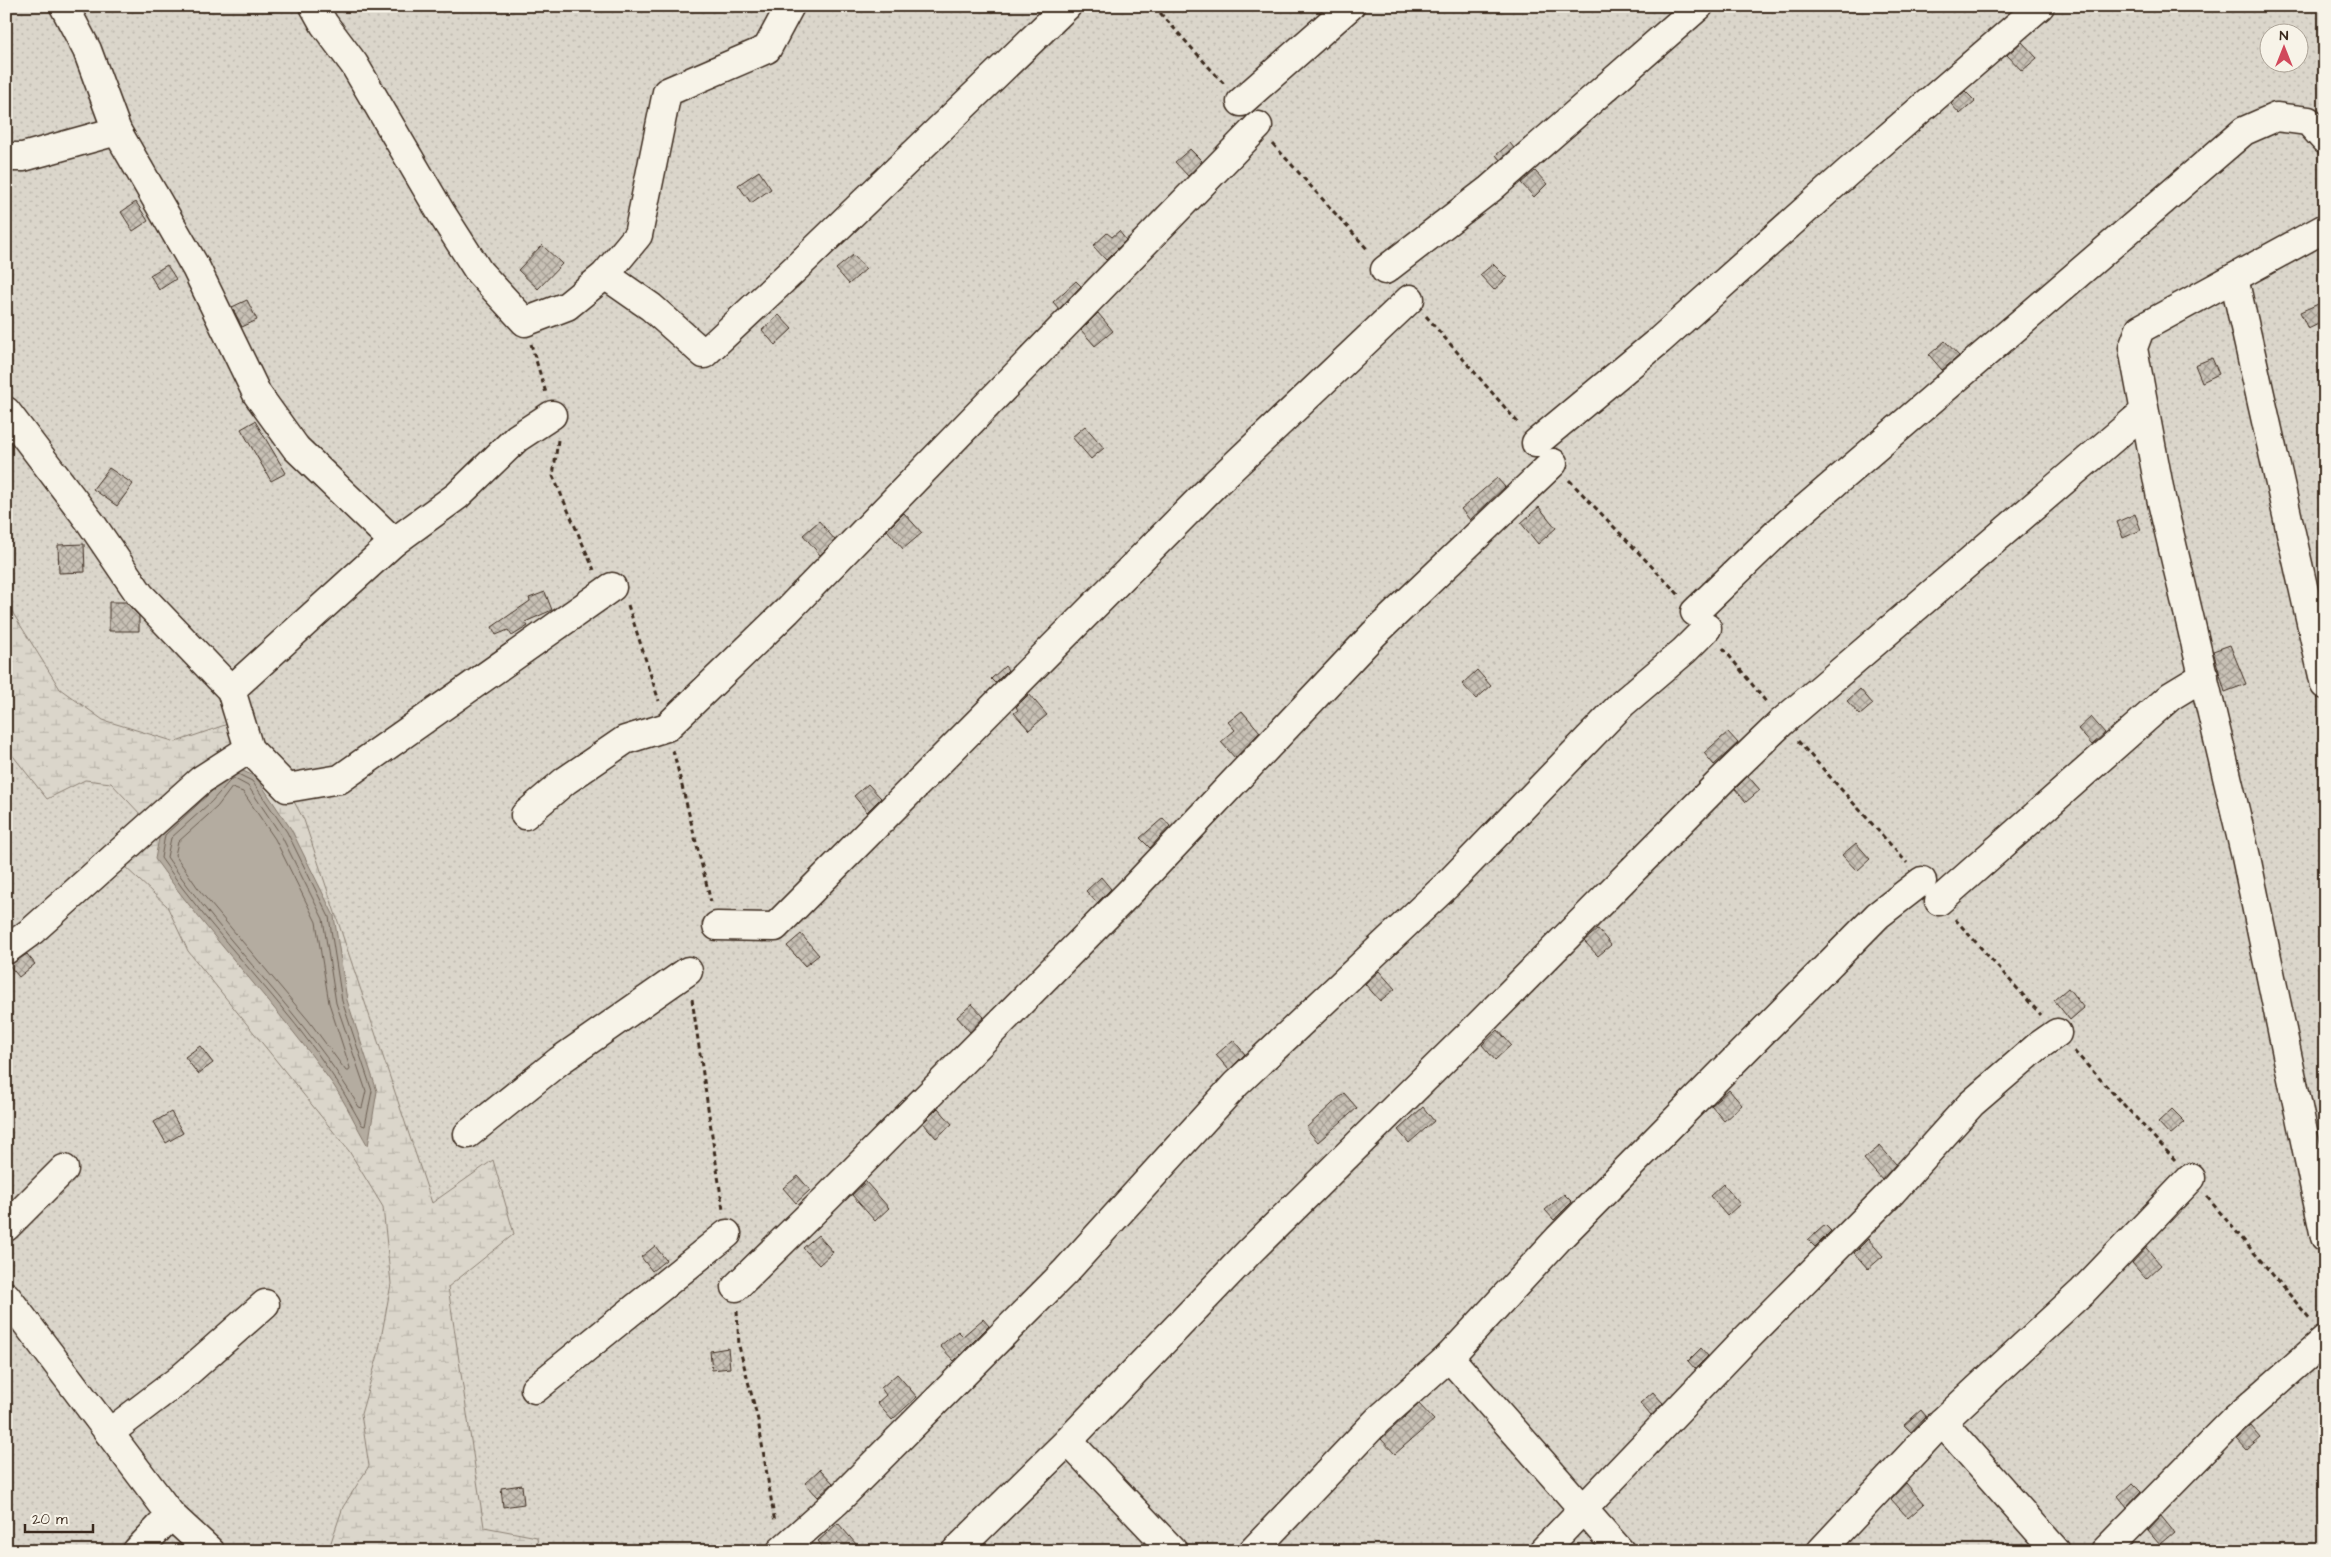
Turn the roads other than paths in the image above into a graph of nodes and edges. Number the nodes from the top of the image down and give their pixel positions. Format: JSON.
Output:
{"nodes":[{"id":1,"x":64,"y":6,"type":"edge"},
{"id":2,"x":314,"y":6,"type":"edge"},
{"id":3,"x":790,"y":6,"type":"edge"},
{"id":4,"x":1067,"y":6,"type":"edge"},
{"id":5,"x":1350,"y":6,"type":"edge"},
{"id":6,"x":1699,"y":6,"type":"edge"},
{"id":7,"x":2040,"y":6,"type":"edge"},
{"id":8,"x":1241,"y":102,"type":"road end"},
{"id":9,"x":1258,"y":126,"type":"road end"},
{"id":10,"x":117,"y":131,"type":"junction"},
{"id":11,"x":2325,"y":140,"type":"edge"},
{"id":12,"x":6,"y":157,"type":"edge"},
{"id":13,"x":2325,"y":228,"type":"edge"},
{"id":14,"x":1385,"y":270,"type":"road end"},
{"id":15,"x":605,"y":276,"type":"junction"},
{"id":16,"x":2234,"y":278,"type":"junction"},
{"id":17,"x":1410,"y":299,"type":"road end"},
{"id":18,"x":6,"y":411,"type":"edge"},
{"id":19,"x":2144,"y":412,"type":"junction"},
{"id":20,"x":552,"y":415,"type":"road end"},
{"id":21,"x":1536,"y":443,"type":"road end"},
{"id":22,"x":1553,"y":463,"type":"road end"},
{"id":23,"x":394,"y":542,"type":"junction"},
{"id":24,"x":612,"y":587,"type":"road end"},
{"id":25,"x":2204,"y":676,"type":"junction"},
{"id":26,"x":2325,"y":684,"type":"edge"},
{"id":27,"x":231,"y":690,"type":"junction"},
{"id":28,"x":249,"y":749,"type":"junction"},
{"id":29,"x":525,"y":816,"type":"dead end"},
{"id":30,"x":717,"y":926,"type":"road end"},
{"id":31,"x":6,"y":950,"type":"edge"},
{"id":32,"x":688,"y":971,"type":"road end"},
{"id":33,"x":2057,"y":1033,"type":"road end"},
{"id":34,"x":468,"y":1134,"type":"dead end"},
{"id":35,"x":64,"y":1169,"type":"dead end"},
{"id":36,"x":2191,"y":1178,"type":"road end"},
{"id":37,"x":6,"y":1227,"type":"edge"},
{"id":38,"x":727,"y":1234,"type":"road end"},
{"id":39,"x":2325,"y":1237,"type":"edge"},
{"id":40,"x":736,"y":1287,"type":"road end"},
{"id":41,"x":6,"y":1296,"type":"edge"},
{"id":42,"x":265,"y":1304,"type":"dead end"},
{"id":43,"x":2318,"y":1330,"type":"edge"},
{"id":44,"x":1449,"y":1357,"type":"junction"},
{"id":45,"x":534,"y":1389,"type":"dead end"},
{"id":46,"x":1942,"y":1422,"type":"junction"},
{"id":47,"x":109,"y":1433,"type":"junction"},
{"id":48,"x":1068,"y":1442,"type":"junction"},
{"id":49,"x":1584,"y":1510,"type":"junction"},
{"id":50,"x":171,"y":1516,"type":"junction"},
{"id":51,"x":779,"y":1541,"type":"edge"},
{"id":52,"x":136,"y":1551,"type":"edge"},
{"id":53,"x":210,"y":1551,"type":"edge"},
{"id":54,"x":956,"y":1551,"type":"edge"},
{"id":55,"x":1173,"y":1551,"type":"edge"},
{"id":56,"x":1253,"y":1551,"type":"edge"},
{"id":57,"x":1543,"y":1551,"type":"edge"},
{"id":58,"x":1620,"y":1551,"type":"edge"},
{"id":59,"x":1821,"y":1551,"type":"edge"},
{"id":60,"x":2056,"y":1551,"type":"edge"},
{"id":61,"x":2105,"y":1551,"type":"edge"}],
"edges":[{"from":1,"to":10,"type":"lane"},
{"from":2,"to":15,"type":"lane"},
{"from":3,"to":15,"type":"lane"},
{"from":4,"to":15,"type":"lane"},
{"from":5,"to":8,"type":"lane"},
{"from":6,"to":14,"type":"lane"},
{"from":7,"to":21,"type":"lane"},
{"from":9,"to":29,"type":"lane"},
{"from":10,"to":12,"type":"lane"},
{"from":10,"to":23,"type":"lane"},
{"from":11,"to":51,"type":"lane"},
{"from":13,"to":16,"type":"lane"},
{"from":16,"to":19,"type":"lane"},
{"from":16,"to":26,"type":"lane"},
{"from":17,"to":30,"type":"lane"},
{"from":18,"to":27,"type":"lane"},
{"from":19,"to":25,"type":"lane"},
{"from":19,"to":48,"type":"lane"},
{"from":20,"to":23,"type":"lane"},
{"from":22,"to":40,"type":"lane"},
{"from":23,"to":27,"type":"lane"},
{"from":24,"to":28,"type":"lane"},
{"from":25,"to":39,"type":"lane"},
{"from":25,"to":44,"type":"lane"},
{"from":27,"to":28,"type":"lane"},
{"from":28,"to":31,"type":"lane"},
{"from":32,"to":34,"type":"lane"},
{"from":33,"to":49,"type":"lane"},
{"from":35,"to":37,"type":"lane"},
{"from":36,"to":46,"type":"lane"},
{"from":38,"to":45,"type":"lane"},
{"from":41,"to":47,"type":"lane"},
{"from":42,"to":47,"type":"lane"},
{"from":43,"to":61,"type":"lane"},
{"from":44,"to":49,"type":"lane"},
{"from":44,"to":56,"type":"lane"},
{"from":46,"to":59,"type":"lane"},
{"from":46,"to":60,"type":"lane"},
{"from":47,"to":50,"type":"lane"},
{"from":48,"to":54,"type":"lane"},
{"from":48,"to":55,"type":"lane"},
{"from":49,"to":57,"type":"lane"},
{"from":49,"to":58,"type":"lane"},
{"from":50,"to":52,"type":"lane"},
{"from":50,"to":53,"type":"lane"}]}
